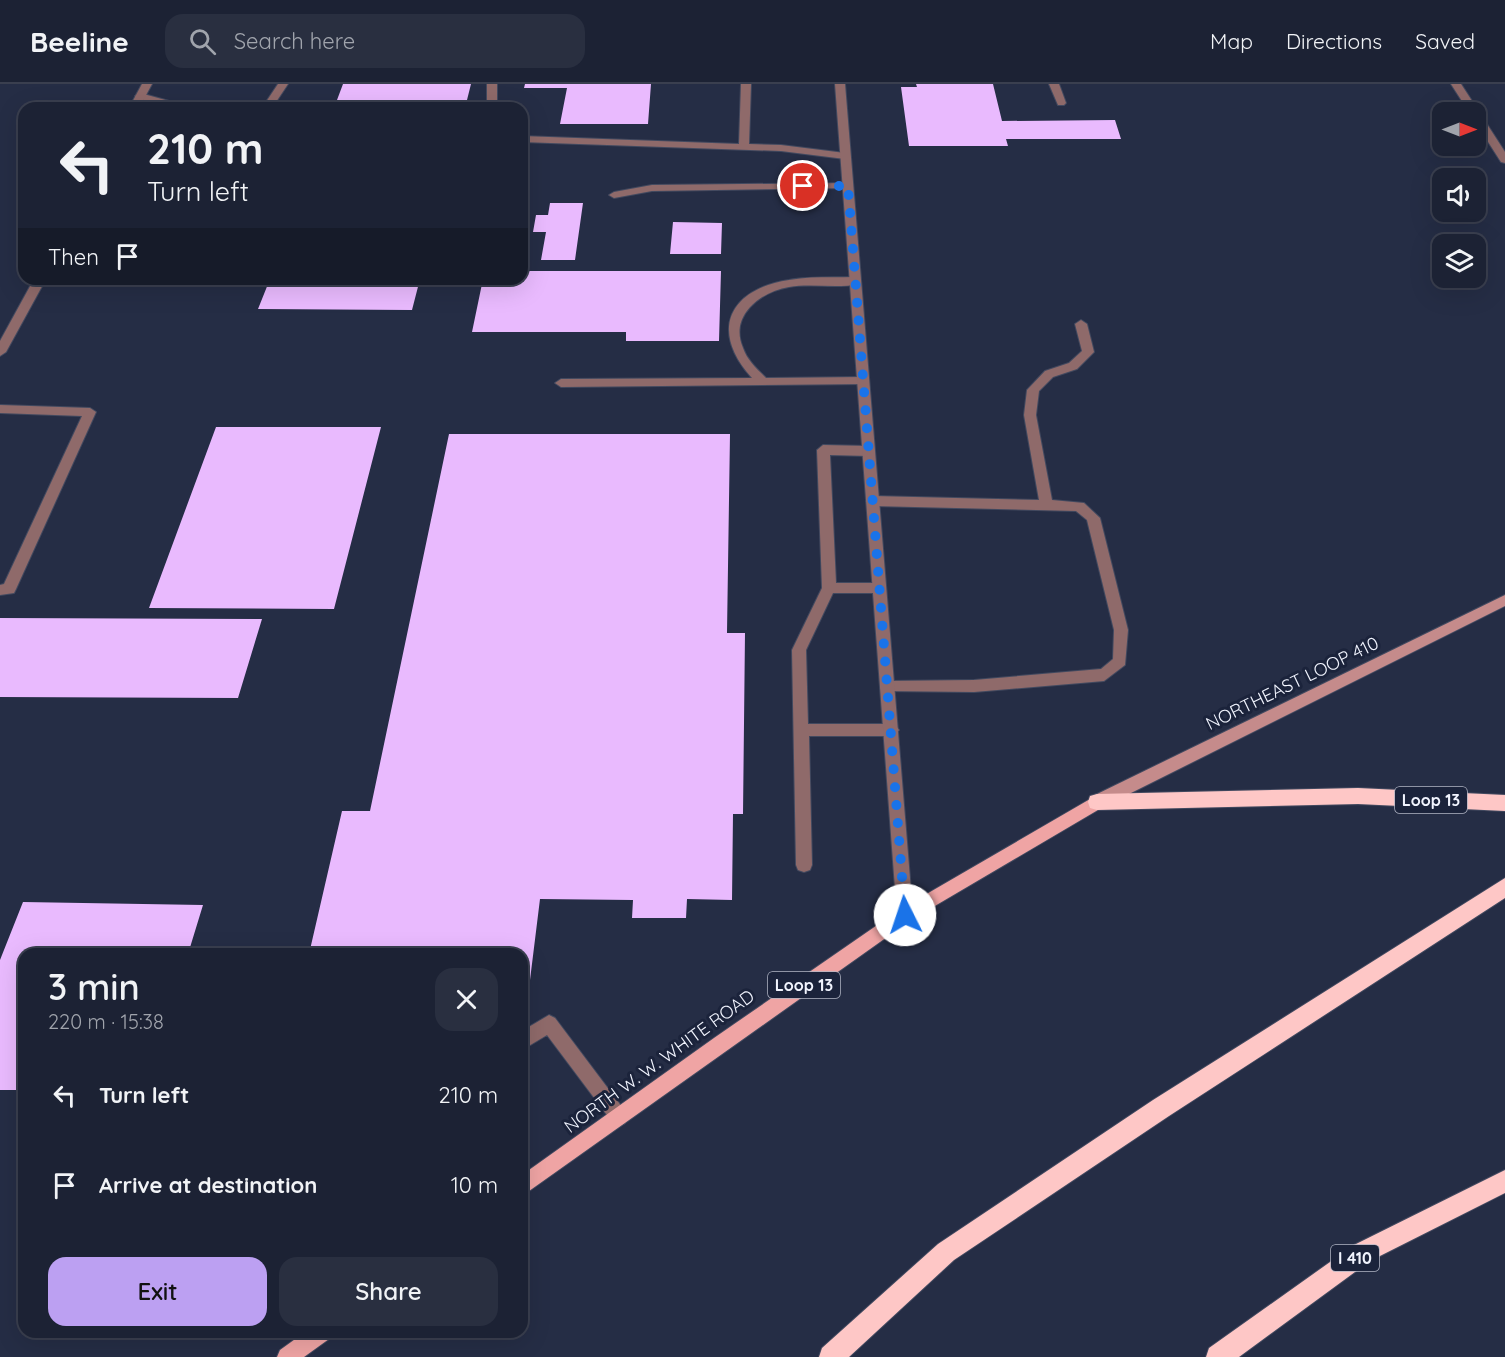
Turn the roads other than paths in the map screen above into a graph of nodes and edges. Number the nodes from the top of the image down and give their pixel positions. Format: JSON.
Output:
{"nodes":[{"id":1,"x":147,"y":84,"type":"edge"},
{"id":2,"x":283,"y":84,"type":"edge"},
{"id":3,"x":492,"y":84,"type":"edge"},
{"id":4,"x":746,"y":84,"type":"edge"},
{"id":5,"x":840,"y":84,"type":"edge"},
{"id":6,"x":1054,"y":84,"type":"edge"},
{"id":7,"x":1456,"y":84,"type":"edge"},
{"id":8,"x":140,"y":96,"type":"junction"},
{"id":9,"x":137,"y":102,"type":"edge"},
{"id":10,"x":162,"y":102,"type":"edge"},
{"id":11,"x":271,"y":102,"type":"edge"},
{"id":12,"x":492,"y":102,"type":"edge"},
{"id":13,"x":1467,"y":102,"type":"edge"},
{"id":14,"x":1061,"y":103,"type":"dead end"},
{"id":15,"x":1486,"y":131,"type":"edge"},
{"id":16,"x":528,"y":139,"type":"edge"},
{"id":17,"x":744,"y":147,"type":"junction"},
{"id":18,"x":845,"y":156,"type":"junction"},
{"id":19,"x":1505,"y":160,"type":"edge"},
{"id":20,"x":848,"y":186,"type":"junction"},
{"id":21,"x":614,"y":195,"type":"dead end"},
{"id":22,"x":855,"y":281,"type":"junction"},
{"id":23,"x":37,"y":285,"type":"edge"},
{"id":24,"x":1081,"y":324,"type":"dead end"},
{"id":25,"x":0,"y":352,"type":"edge"},
{"id":26,"x":762,"y":381,"type":"junction"},
{"id":27,"x":863,"y":381,"type":"junction"},
{"id":28,"x":561,"y":383,"type":"dead end"},
{"id":29,"x":0,"y":409,"type":"edge"},
{"id":30,"x":869,"y":451,"type":"junction"},
{"id":31,"x":873,"y":501,"type":"junction"},
{"id":32,"x":1046,"y":505,"type":"junction"},
{"id":33,"x":829,"y":588,"type":"junction"},
{"id":34,"x":879,"y":588,"type":"junction"},
{"id":35,"x":0,"y":590,"type":"edge"},
{"id":36,"x":1505,"y":600,"type":"edge"},
{"id":37,"x":887,"y":687,"type":"junction"},
{"id":38,"x":801,"y":730,"type":"junction"},
{"id":39,"x":891,"y":730,"type":"junction"},
{"id":40,"x":1097,"y":802,"type":"junction"},
{"id":41,"x":1505,"y":803,"type":"edge"},
{"id":42,"x":804,"y":865,"type":"dead end"},
{"id":43,"x":1505,"y":887,"type":"edge"},
{"id":44,"x":905,"y":915,"type":"junction"},
{"id":45,"x":528,"y":1037,"type":"edge"},
{"id":46,"x":619,"y":1117,"type":"junction"},
{"id":47,"x":1505,"y":1181,"type":"edge"},
{"id":48,"x":528,"y":1183,"type":"edge"},
{"id":49,"x":314,"y":1338,"type":"edge"},
{"id":50,"x":287,"y":1357,"type":"edge"},
{"id":51,"x":831,"y":1357,"type":"edge"},
{"id":52,"x":1218,"y":1357,"type":"edge"}],
"edges":[{"from":1,"to":8,"type":"street"},
{"from":2,"to":11,"type":"street"},
{"from":3,"to":12,"type":"street"},
{"from":4,"to":17,"type":"street"},
{"from":5,"to":18,"type":"street"},
{"from":6,"to":14,"type":"street"},
{"from":7,"to":13,"type":"street"},
{"from":8,"to":9,"type":"street"},
{"from":8,"to":10,"type":"street"},
{"from":15,"to":19,"type":"street"},
{"from":16,"to":17,"type":"street"},
{"from":17,"to":18,"type":"street"},
{"from":18,"to":20,"type":"street"},
{"from":20,"to":21,"type":"street"},
{"from":20,"to":22,"type":"street"},
{"from":22,"to":26,"type":"street"},
{"from":22,"to":27,"type":"street"},
{"from":23,"to":25,"type":"street"},
{"from":24,"to":32,"type":"street"},
{"from":26,"to":27,"type":"street"},
{"from":26,"to":28,"type":"street"},
{"from":27,"to":30,"type":"street"},
{"from":29,"to":35,"type":"street"},
{"from":30,"to":31,"type":"street"},
{"from":30,"to":33,"type":"street"},
{"from":31,"to":32,"type":"street"},
{"from":31,"to":34,"type":"street"},
{"from":32,"to":37,"type":"street"},
{"from":33,"to":34,"type":"street"},
{"from":33,"to":38,"type":"street"},
{"from":34,"to":37,"type":"street"},
{"from":36,"to":40,"type":"main road","name":"NORTHEAST LOOP 410"},
{"from":37,"to":39,"type":"street"},
{"from":38,"to":39,"type":"street"},
{"from":38,"to":42,"type":"street"},
{"from":39,"to":44,"type":"street"},
{"from":40,"to":41,"type":"highway","number":"Loop 13"},
{"from":40,"to":44,"type":"main road","name":"NORTH W. W. WHITE ROAD","number":"Loop 13"},
{"from":43,"to":51,"type":"highway"},
{"from":44,"to":46,"type":"main road","name":"NORTH W. W. WHITE ROAD","number":"Loop 13"},
{"from":45,"to":46,"type":"street"},
{"from":46,"to":48,"type":"main road","name":"NORTH W. W. WHITE ROAD","number":"Loop 13"},
{"from":47,"to":52,"type":"highway","number":"I 410"},
{"from":49,"to":50,"type":"main road"}]}
